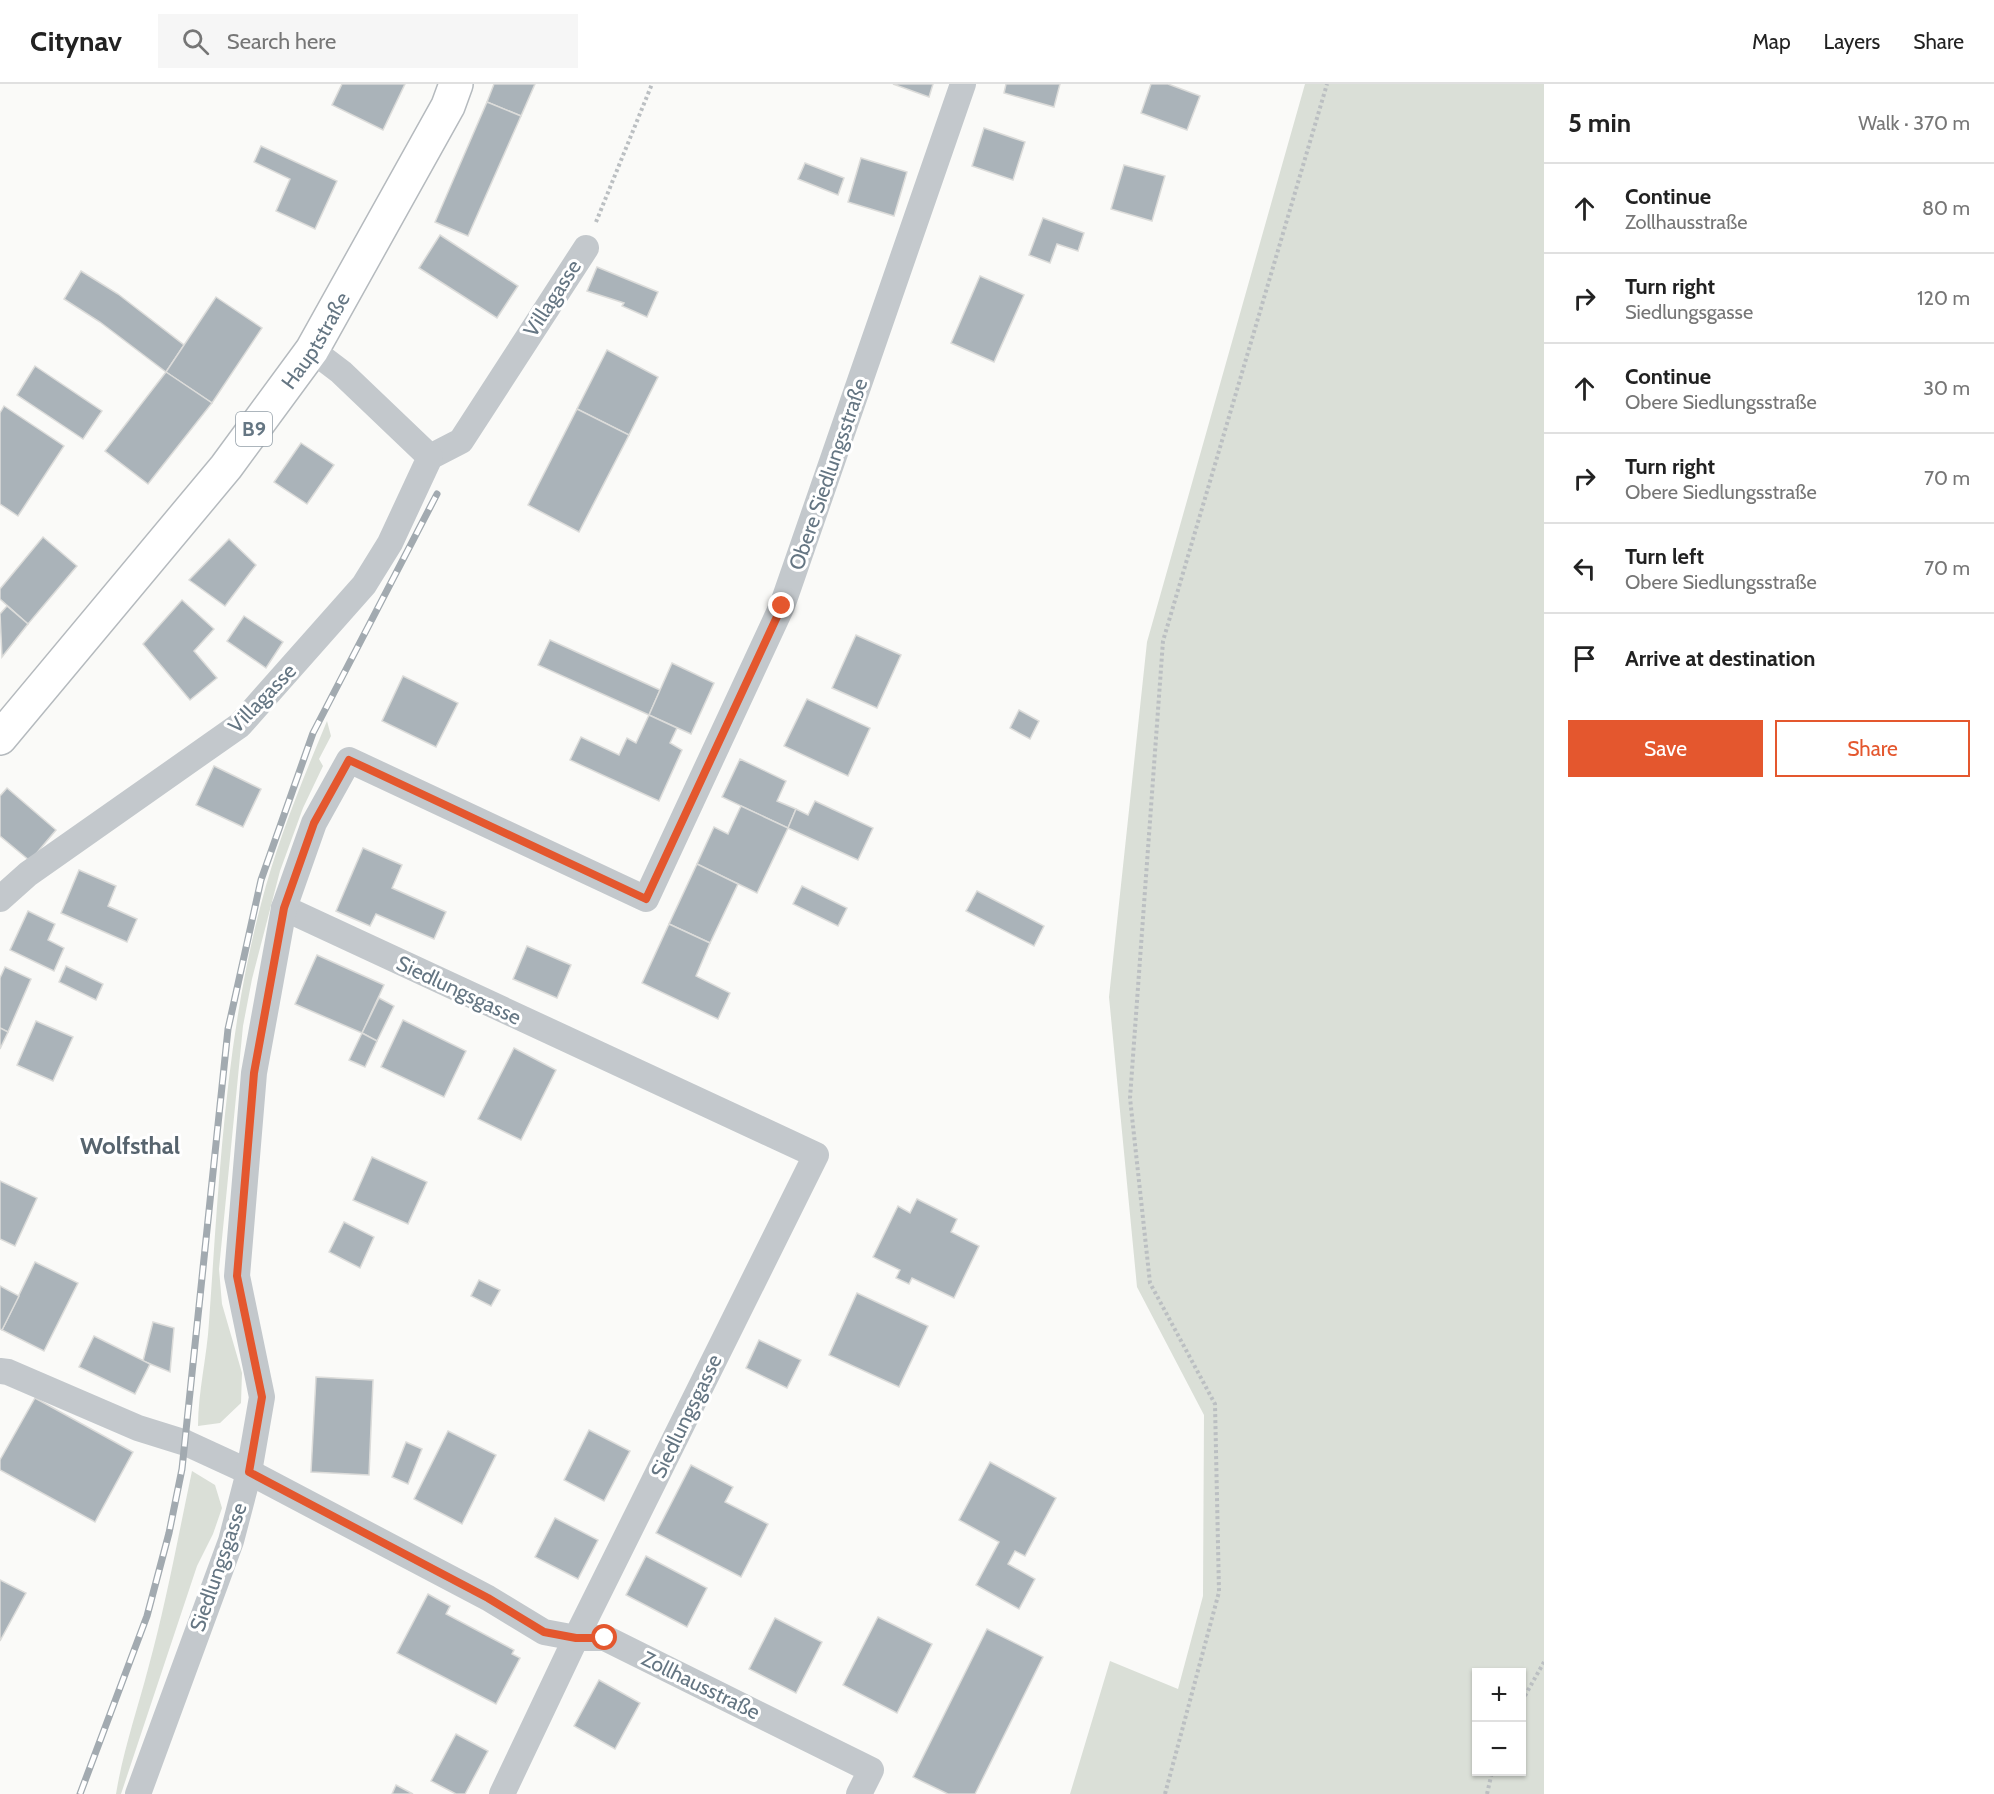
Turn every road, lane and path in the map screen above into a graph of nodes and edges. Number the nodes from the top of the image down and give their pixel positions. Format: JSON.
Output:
{"nodes":[{"id":1,"x":456,"y":84,"type":"edge"},
{"id":2,"x":652,"y":84,"type":"edge"},
{"id":3,"x":963,"y":84,"type":"edge"},
{"id":4,"x":1327,"y":84,"type":"edge"},
{"id":5,"x":586,"y":248,"type":"joint"},
{"id":6,"x":312,"y":350,"type":"junction"},
{"id":7,"x":430,"y":458,"type":"junction"},
{"id":8,"x":0,"y":738,"type":"edge"},
{"id":9,"x":0,"y":899,"type":"edge"},
{"id":10,"x":284,"y":908,"type":"junction"},
{"id":11,"x":0,"y":1371,"type":"edge"},
{"id":12,"x":249,"y":1472,"type":"junction"},
{"id":13,"x":576,"y":1638,"type":"junction"},
{"id":14,"x":1544,"y":1662,"type":"edge"},
{"id":15,"x":1526,"y":1693,"type":"edge"},
{"id":16,"x":1491,"y":1776,"type":"edge"},
{"id":17,"x":138,"y":1794,"type":"edge"},
{"id":18,"x":502,"y":1794,"type":"edge"},
{"id":19,"x":859,"y":1794,"type":"edge"},
{"id":20,"x":1165,"y":1794,"type":"edge"},
{"id":21,"x":1487,"y":1794,"type":"edge"}],
"edges":[{"from":1,"to":6,"type":"main road","name":"Hauptstraße","number":"B9"},
{"from":2,"to":5,"type":"path"},
{"from":3,"to":10,"type":"street","name":"Obere Siedlungsstraße"},
{"from":4,"to":20,"type":"path"},
{"from":5,"to":7,"type":"street","name":"Villagasse"},
{"from":6,"to":7,"type":"street"},
{"from":6,"to":8,"type":"main road","name":"Hauptstraße","number":"B9"},
{"from":7,"to":9,"type":"street","name":"Villagasse"},
{"from":10,"to":12,"type":"street","name":"Siedlungsgasse"},
{"from":10,"to":13,"type":"street","name":"Siedlungsgasse"},
{"from":11,"to":12,"type":"street","name":"Zollhausstraße"},
{"from":12,"to":13,"type":"street","name":"Zollhausstraße"},
{"from":12,"to":17,"type":"street","name":"Siedlungsgasse"},
{"from":13,"to":18,"type":"street","name":"Siedlungsgasse"},
{"from":13,"to":19,"type":"street","name":"Zollhausstraße"},
{"from":14,"to":15,"type":"path"},
{"from":16,"to":21,"type":"path"}]}
